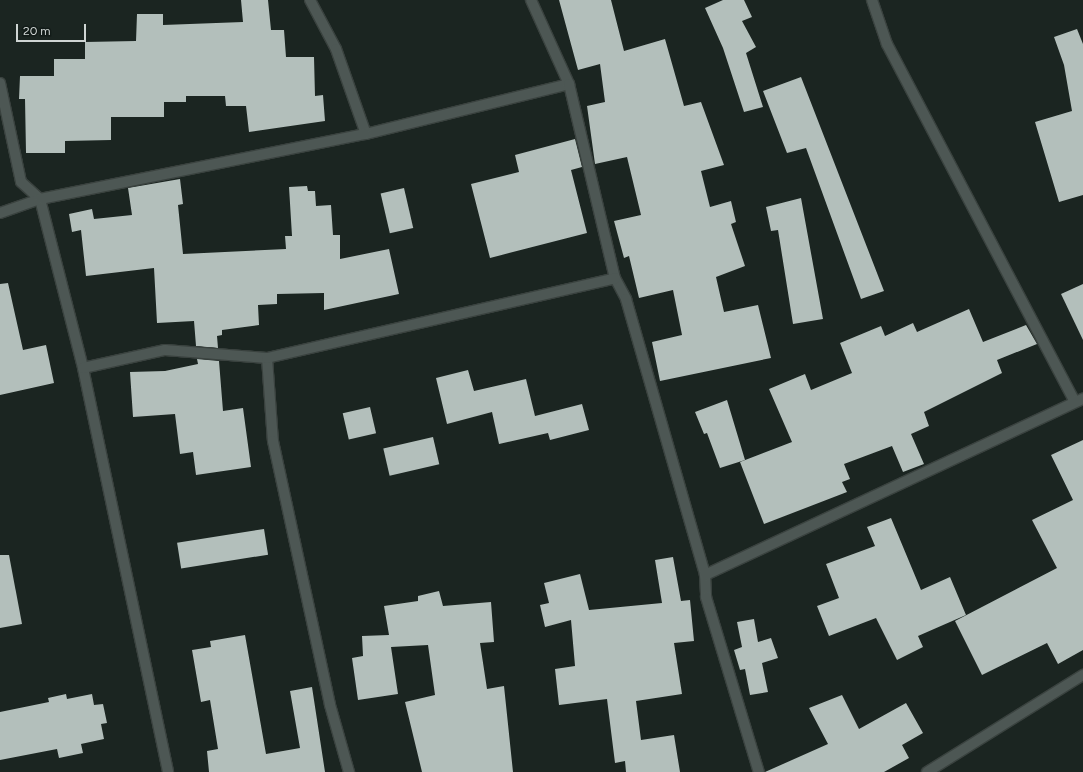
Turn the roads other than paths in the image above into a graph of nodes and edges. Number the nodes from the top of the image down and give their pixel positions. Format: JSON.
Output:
{"nodes":[{"id":1,"x":310,"y":0,"type":"edge"},
{"id":2,"x":531,"y":0,"type":"edge"},
{"id":3,"x":872,"y":0,"type":"edge"},
{"id":4,"x":0,"y":83,"type":"edge"},
{"id":5,"x":569,"y":84,"type":"junction"},
{"id":6,"x":366,"y":134,"type":"junction"},
{"id":7,"x":40,"y":199,"type":"junction"},
{"id":8,"x":0,"y":214,"type":"edge"},
{"id":9,"x":615,"y":278,"type":"junction"},
{"id":10,"x":267,"y":358,"type":"junction"},
{"id":11,"x":83,"y":368,"type":"junction"},
{"id":12,"x":1079,"y":401,"type":"edge"},
{"id":13,"x":705,"y":575,"type":"junction"},
{"id":14,"x":1083,"y":675,"type":"edge"},
{"id":15,"x":168,"y":772,"type":"edge"},
{"id":16,"x":349,"y":772,"type":"edge"},
{"id":17,"x":759,"y":772,"type":"edge"},
{"id":18,"x":927,"y":772,"type":"edge"}],
"edges":[{"from":1,"to":6,"type":"street"},
{"from":2,"to":5,"type":"street"},
{"from":3,"to":12,"type":"street"},
{"from":4,"to":7,"type":"street"},
{"from":5,"to":6,"type":"street"},
{"from":5,"to":9,"type":"street"},
{"from":6,"to":7,"type":"street"},
{"from":7,"to":8,"type":"street"},
{"from":7,"to":11,"type":"street"},
{"from":9,"to":10,"type":"street"},
{"from":9,"to":13,"type":"street"},
{"from":10,"to":11,"type":"street"},
{"from":10,"to":16,"type":"street"},
{"from":11,"to":15,"type":"street"},
{"from":12,"to":13,"type":"street"},
{"from":13,"to":17,"type":"street"},
{"from":14,"to":18,"type":"street"}]}
